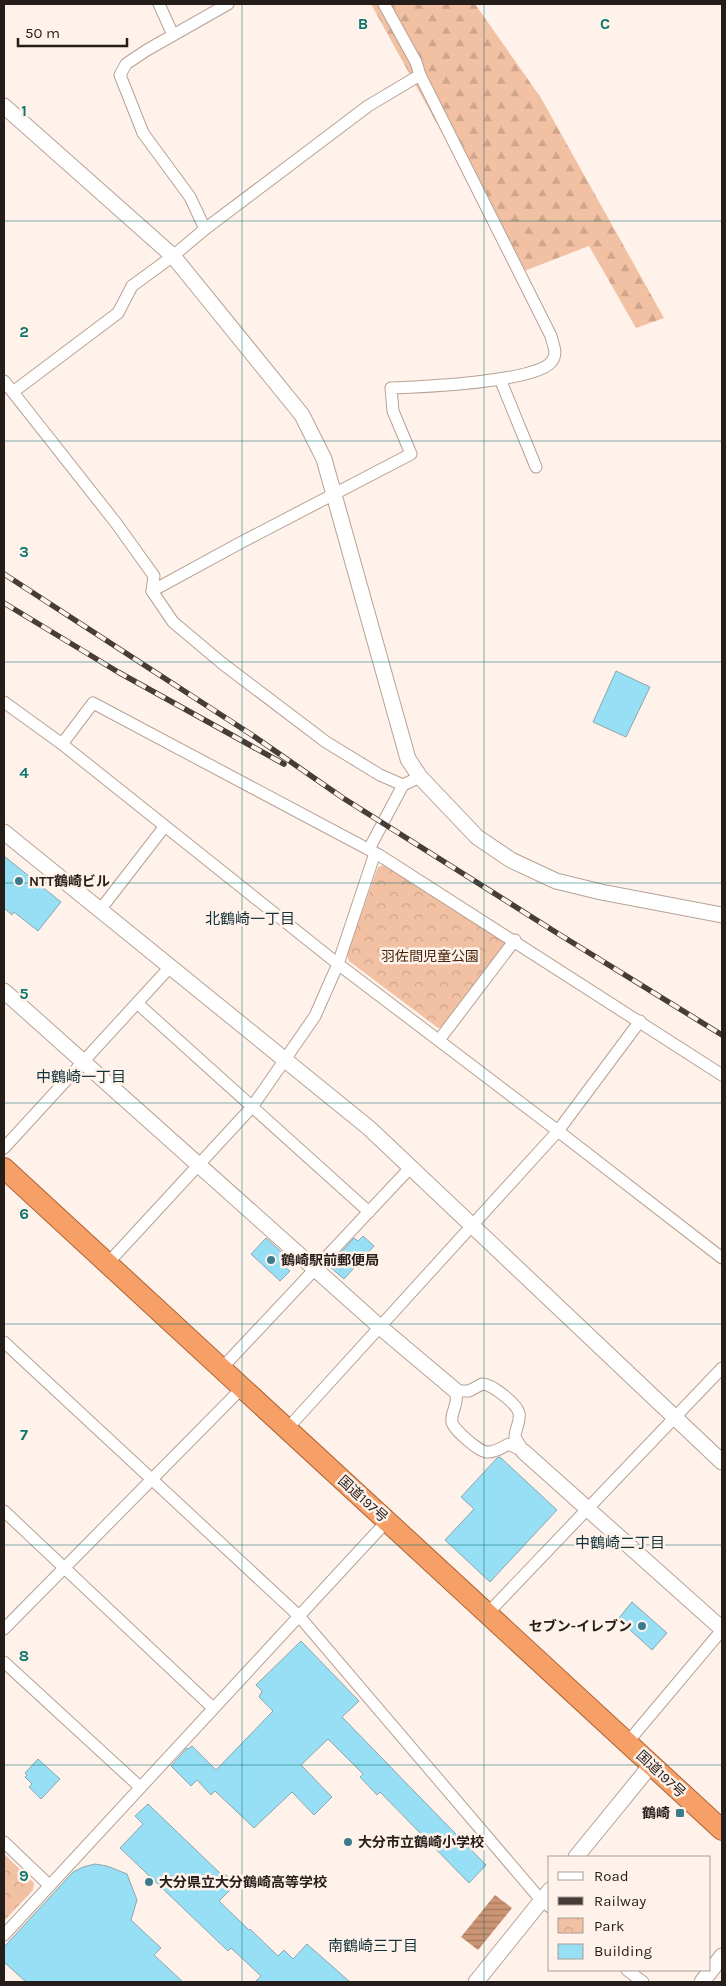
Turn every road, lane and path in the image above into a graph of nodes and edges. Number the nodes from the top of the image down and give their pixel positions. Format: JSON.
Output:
{"nodes":[{"id":1,"x":159,"y":4,"type":"edge"},
{"id":2,"x":228,"y":4,"type":"edge"},
{"id":3,"x":384,"y":4,"type":"edge"},
{"id":4,"x":173,"y":35,"type":"junction"},
{"id":5,"x":420,"y":75,"type":"junction"},
{"id":6,"x":4,"y":106,"type":"edge"},
{"id":7,"x":205,"y":229,"type":"junction"},
{"id":8,"x":173,"y":256,"type":"junction"},
{"id":9,"x":500,"y":379,"type":"junction"},
{"id":10,"x":4,"y":380,"type":"edge"},
{"id":11,"x":13,"y":392,"type":"junction"},
{"id":12,"x":536,"y":467,"type":"dead end"},
{"id":13,"x":333,"y":493,"type":"junction"},
{"id":14,"x":152,"y":592,"type":"junction"},
{"id":15,"x":4,"y":702,"type":"edge"},
{"id":16,"x":62,"y":744,"type":"junction"},
{"id":17,"x":420,"y":777,"type":"junction"},
{"id":18,"x":403,"y":784,"type":"junction"},
{"id":19,"x":165,"y":826,"type":"junction"},
{"id":20,"x":4,"y":832,"type":"edge"},
{"id":21,"x":372,"y":851,"type":"junction"},
{"id":22,"x":100,"y":910,"type":"junction"},
{"id":23,"x":722,"y":915,"type":"edge"},
{"id":24,"x":515,"y":940,"type":"junction"},
{"id":25,"x":338,"y":964,"type":"junction"},
{"id":26,"x":170,"y":967,"type":"junction"},
{"id":27,"x":4,"y":991,"type":"edge"},
{"id":28,"x":137,"y":1003,"type":"junction"},
{"id":29,"x":640,"y":1020,"type":"junction"},
{"id":30,"x":439,"y":1040,"type":"junction"},
{"id":31,"x":285,"y":1060,"type":"junction"},
{"id":32,"x":83,"y":1062,"type":"junction"},
{"id":33,"x":722,"y":1075,"type":"edge"},
{"id":34,"x":252,"y":1107,"type":"junction"},
{"id":35,"x":558,"y":1131,"type":"junction"},
{"id":36,"x":4,"y":1148,"type":"edge"},
{"id":37,"x":199,"y":1165,"type":"junction"},
{"id":38,"x":4,"y":1168,"type":"edge"},
{"id":39,"x":410,"y":1168,"type":"junction"},
{"id":40,"x":369,"y":1212,"type":"junction"},
{"id":41,"x":472,"y":1226,"type":"junction"},
{"id":42,"x":722,"y":1258,"type":"edge"},
{"id":43,"x":108,"y":1263,"type":"junction"},
{"id":44,"x":315,"y":1269,"type":"junction"},
{"id":45,"x":380,"y":1327,"type":"junction"},
{"id":46,"x":4,"y":1342,"type":"edge"},
{"id":47,"x":722,"y":1368,"type":"edge"},
{"id":48,"x":221,"y":1369,"type":"junction"},
{"id":49,"x":242,"y":1388,"type":"junction"},
{"id":50,"x":456,"y":1391,"type":"junction"},
{"id":51,"x":675,"y":1418,"type":"junction"},
{"id":52,"x":287,"y":1429,"type":"junction"},
{"id":53,"x":524,"y":1452,"type":"junction"},
{"id":54,"x":722,"y":1462,"type":"edge"},
{"id":55,"x":152,"y":1479,"type":"junction"},
{"id":56,"x":588,"y":1508,"type":"junction"},
{"id":57,"x":4,"y":1512,"type":"edge"},
{"id":58,"x":387,"y":1521,"type":"junction"},
{"id":59,"x":64,"y":1568,"type":"junction"},
{"id":60,"x":488,"y":1613,"type":"junction"},
{"id":61,"x":299,"y":1616,"type":"junction"},
{"id":62,"x":4,"y":1629,"type":"edge"},
{"id":63,"x":722,"y":1629,"type":"edge"},
{"id":64,"x":4,"y":1662,"type":"edge"},
{"id":65,"x":213,"y":1708,"type":"junction"},
{"id":66,"x":628,"y":1743,"type":"junction"},
{"id":67,"x":651,"y":1765,"type":"junction"},
{"id":68,"x":140,"y":1787,"type":"junction"},
{"id":69,"x":722,"y":1830,"type":"edge"},
{"id":70,"x":4,"y":1842,"type":"edge"},
{"id":71,"x":577,"y":1856,"type":"edge"},
{"id":72,"x":50,"y":1885,"type":"junction"},
{"id":73,"x":547,"y":1899,"type":"edge"},
{"id":74,"x":4,"y":1935,"type":"edge"},
{"id":75,"x":722,"y":1956,"type":"edge"},
{"id":76,"x":711,"y":1970,"type":"edge"},
{"id":77,"x":628,"y":1971,"type":"edge"},
{"id":78,"x":710,"y":1971,"type":"edge"},
{"id":79,"x":476,"y":1982,"type":"edge"},
{"id":80,"x":643,"y":1982,"type":"edge"},
{"id":81,"x":702,"y":1982,"type":"edge"}],
"edges":[{"from":1,"to":4,"type":"street"},
{"from":2,"to":4,"type":"street"},
{"from":3,"to":5,"type":"street"},
{"from":4,"to":7,"type":"street"},
{"from":5,"to":7,"type":"street"},
{"from":5,"to":9,"type":"street"},
{"from":6,"to":8,"type":"street"},
{"from":7,"to":8,"type":"street"},
{"from":8,"to":11,"type":"street"},
{"from":8,"to":13,"type":"street"},
{"from":9,"to":12,"type":"street"},
{"from":9,"to":13,"type":"street"},
{"from":10,"to":11,"type":"street"},
{"from":11,"to":14,"type":"street"},
{"from":13,"to":14,"type":"street"},
{"from":13,"to":17,"type":"street"},
{"from":14,"to":18,"type":"street"},
{"from":15,"to":16,"type":"street"},
{"from":16,"to":19,"type":"street"},
{"from":16,"to":21,"type":"street"},
{"from":17,"to":18,"type":"street"},
{"from":17,"to":23,"type":"street"},
{"from":18,"to":21,"type":"street"},
{"from":19,"to":22,"type":"street"},
{"from":19,"to":25,"type":"street"},
{"from":20,"to":22,"type":"street"},
{"from":21,"to":24,"type":"street"},
{"from":21,"to":25,"type":"street"},
{"from":22,"to":26,"type":"street"},
{"from":24,"to":29,"type":"street"},
{"from":24,"to":30,"type":"street"},
{"from":25,"to":30,"type":"street"},
{"from":25,"to":31,"type":"street"},
{"from":26,"to":28,"type":"street"},
{"from":26,"to":31,"type":"street"},
{"from":27,"to":32,"type":"street"},
{"from":28,"to":32,"type":"street"},
{"from":28,"to":34,"type":"street"},
{"from":29,"to":33,"type":"street"},
{"from":29,"to":35,"type":"street"},
{"from":30,"to":35,"type":"street"},
{"from":31,"to":34,"type":"street"},
{"from":31,"to":39,"type":"street"},
{"from":32,"to":36,"type":"street"},
{"from":32,"to":37,"type":"street"},
{"from":34,"to":37,"type":"street"},
{"from":34,"to":40,"type":"street"},
{"from":35,"to":41,"type":"street"},
{"from":35,"to":42,"type":"street"},
{"from":37,"to":43,"type":"street"},
{"from":37,"to":44,"type":"street"},
{"from":38,"to":43,"type":"highway","name":"国道197号"},
{"from":39,"to":40,"type":"street"},
{"from":39,"to":41,"type":"street"},
{"from":40,"to":44,"type":"street"},
{"from":41,"to":45,"type":"street"},
{"from":41,"to":51,"type":"street"},
{"from":43,"to":48,"type":"highway","name":"国道197号"},
{"from":44,"to":45,"type":"street"},
{"from":44,"to":48,"type":"street"},
{"from":45,"to":50,"type":"street"},
{"from":45,"to":52,"type":"street"},
{"from":46,"to":55,"type":"street"},
{"from":47,"to":51,"type":"street"},
{"from":48,"to":49,"type":"highway","name":"国道197号"},
{"from":49,"to":52,"type":"highway","name":"国道197号"},
{"from":49,"to":55,"type":"street"},
{"from":50,"to":53,"type":"street"},
{"from":50,"to":53,"type":"street"},
{"from":51,"to":54,"type":"street"},
{"from":51,"to":56,"type":"street"},
{"from":52,"to":58,"type":"highway","name":"国道197号"},
{"from":53,"to":56,"type":"street"},
{"from":55,"to":59,"type":"street"},
{"from":55,"to":61,"type":"street"},
{"from":56,"to":60,"type":"street"},
{"from":56,"to":63,"type":"street"},
{"from":57,"to":59,"type":"street"},
{"from":58,"to":60,"type":"highway","name":"国道197号"},
{"from":58,"to":61,"type":"street"},
{"from":59,"to":62,"type":"street"},
{"from":59,"to":65,"type":"street"},
{"from":60,"to":66,"type":"highway","name":"国道197号"},
{"from":61,"to":65,"type":"street"},
{"from":61,"to":73,"type":"street"},
{"from":63,"to":66,"type":"street"},
{"from":64,"to":68,"type":"street"},
{"from":65,"to":68,"type":"street"},
{"from":66,"to":67,"type":"highway","name":"国道197号"},
{"from":67,"to":69,"type":"highway","name":"国道197号"},
{"from":67,"to":71,"type":"street"},
{"from":68,"to":72,"type":"street"},
{"from":70,"to":72,"type":"street"},
{"from":72,"to":74,"type":"street"},
{"from":73,"to":79,"type":"street"},
{"from":75,"to":76,"type":"street"},
{"from":77,"to":80,"type":"street"},
{"from":78,"to":81,"type":"street"}]}
